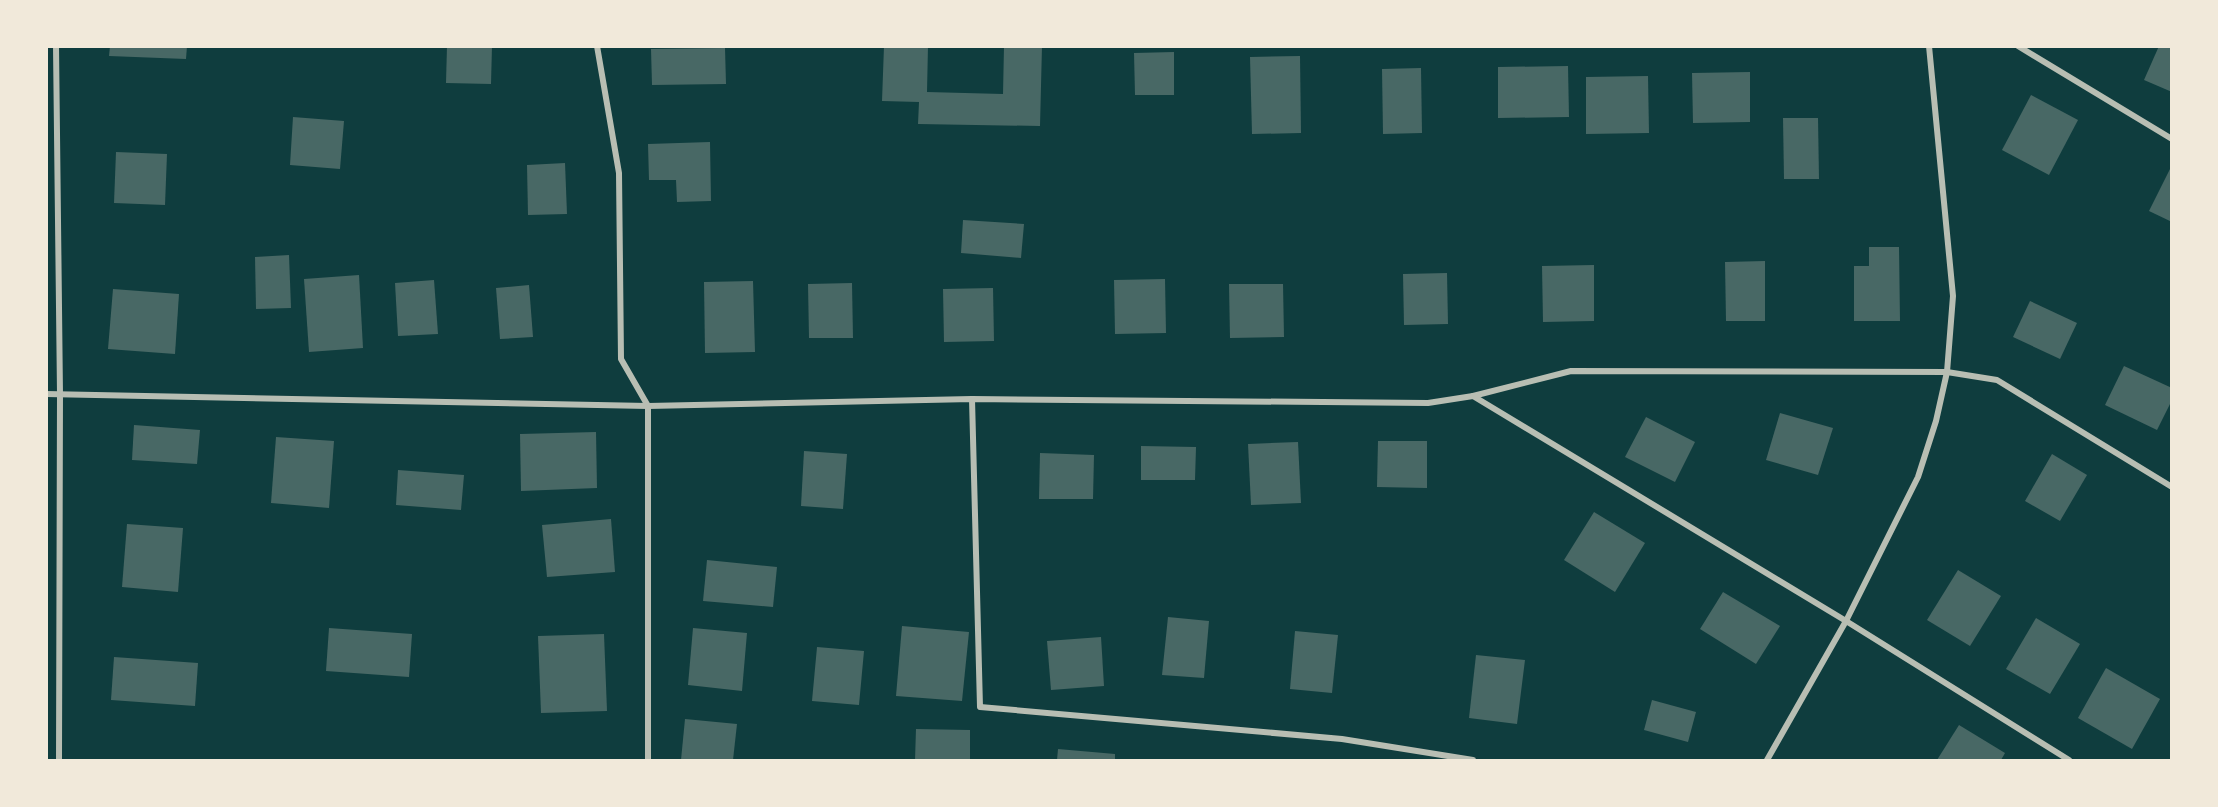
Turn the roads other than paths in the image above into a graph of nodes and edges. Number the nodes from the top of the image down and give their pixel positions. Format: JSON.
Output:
{"nodes":[{"id":1,"x":56,"y":46,"type":"edge"},
{"id":2,"x":597,"y":46,"type":"edge"},
{"id":3,"x":1929,"y":46,"type":"edge"},
{"id":4,"x":2018,"y":46,"type":"edge"},
{"id":5,"x":2172,"y":140,"type":"edge"},
{"id":6,"x":1947,"y":372,"type":"junction"},
{"id":7,"x":46,"y":394,"type":"edge"},
{"id":8,"x":60,"y":394,"type":"junction"},
{"id":9,"x":1473,"y":396,"type":"junction"},
{"id":10,"x":972,"y":399,"type":"junction"},
{"id":11,"x":648,"y":406,"type":"junction"},
{"id":12,"x":2172,"y":487,"type":"edge"},
{"id":13,"x":1846,"y":621,"type":"junction"},
{"id":14,"x":59,"y":760,"type":"edge"},
{"id":15,"x":648,"y":760,"type":"edge"},
{"id":16,"x":1473,"y":760,"type":"edge"},
{"id":17,"x":1767,"y":760,"type":"edge"},
{"id":18,"x":2069,"y":760,"type":"edge"}],
"edges":[{"from":1,"to":8,"type":"street"},
{"from":2,"to":11,"type":"street"},
{"from":3,"to":6,"type":"street"},
{"from":4,"to":5,"type":"street"},
{"from":6,"to":9,"type":"street"},
{"from":6,"to":12,"type":"street"},
{"from":6,"to":13,"type":"street"},
{"from":7,"to":8,"type":"street"},
{"from":8,"to":11,"type":"street"},
{"from":8,"to":14,"type":"street"},
{"from":9,"to":10,"type":"street"},
{"from":9,"to":13,"type":"street"},
{"from":10,"to":11,"type":"street"},
{"from":10,"to":16,"type":"street"},
{"from":11,"to":15,"type":"street"},
{"from":13,"to":17,"type":"street"},
{"from":13,"to":18,"type":"street"}]}
